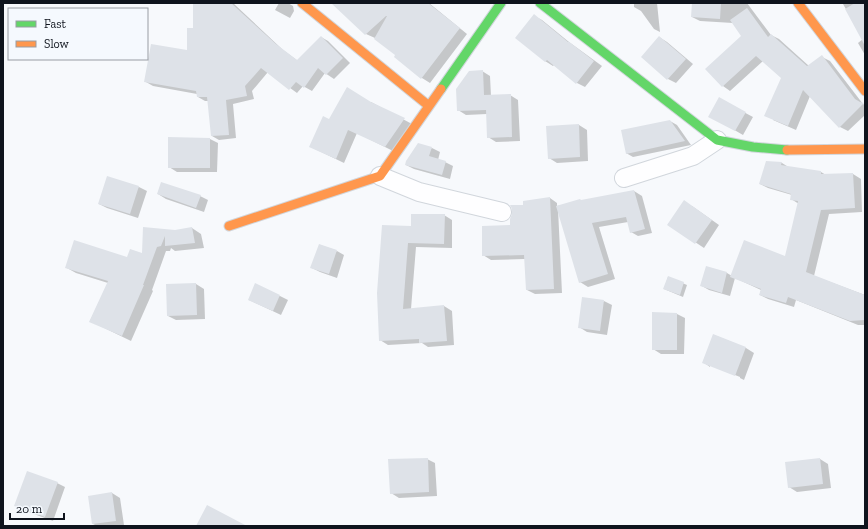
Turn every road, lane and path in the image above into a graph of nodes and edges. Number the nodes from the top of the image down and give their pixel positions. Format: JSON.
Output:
{"nodes":[{"id":1,"x":302,"y":3,"type":"edge"},
{"id":2,"x":501,"y":3,"type":"edge"},
{"id":3,"x":540,"y":3,"type":"edge"},
{"id":4,"x":798,"y":3,"type":"edge"},
{"id":5,"x":865,"y":91,"type":"edge"},
{"id":6,"x":429,"y":106,"type":"junction"},
{"id":7,"x":717,"y":140,"type":"junction"},
{"id":8,"x":865,"y":149,"type":"edge"},
{"id":9,"x":380,"y":176,"type":"junction"},
{"id":10,"x":624,"y":178,"type":"dead end"},
{"id":11,"x":502,"y":212,"type":"dead end"},
{"id":12,"x":229,"y":226,"type":"dead end"}],
"edges":[{"from":1,"to":6,"type":"street"},
{"from":2,"to":6,"type":"street"},
{"from":3,"to":7,"type":"street"},
{"from":4,"to":5,"type":"street"},
{"from":6,"to":9,"type":"street"},
{"from":7,"to":8,"type":"street"},
{"from":7,"to":10,"type":"street"},
{"from":9,"to":11,"type":"street"},
{"from":9,"to":12,"type":"street"}]}
